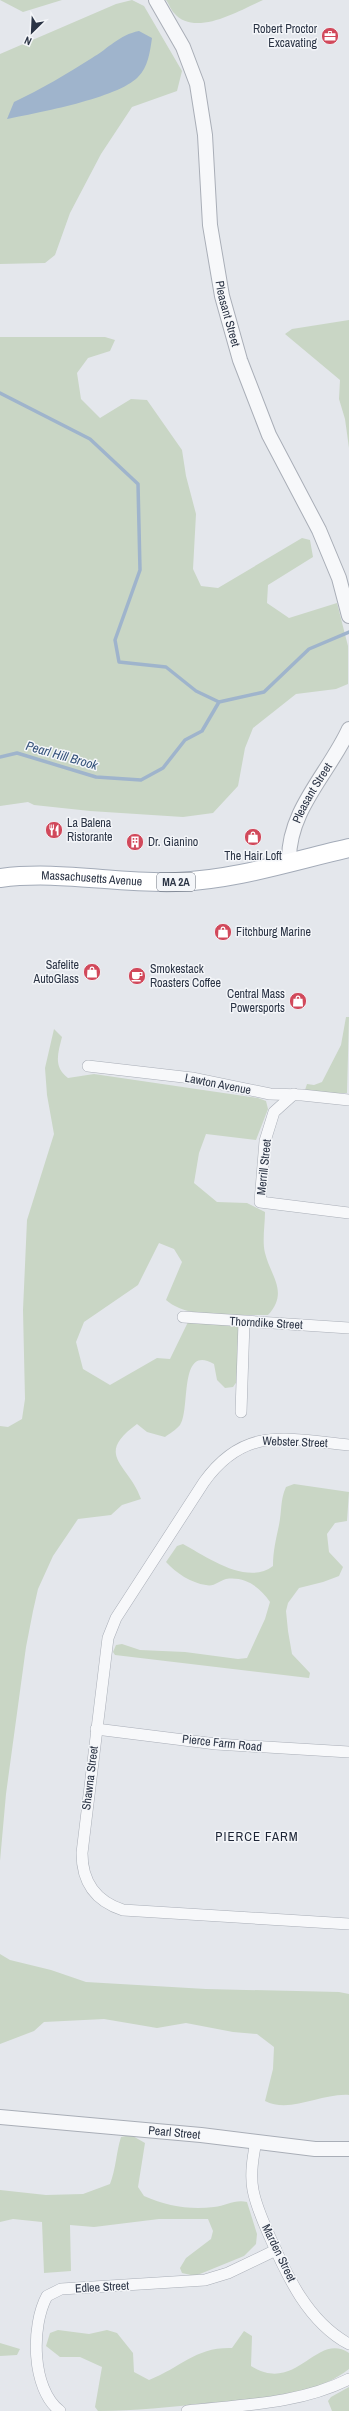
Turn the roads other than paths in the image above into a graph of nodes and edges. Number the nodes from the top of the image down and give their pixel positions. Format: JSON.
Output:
{"nodes":[{"id":1,"x":156,"y":0,"type":"edge"},
{"id":2,"x":349,"y":616,"type":"edge"},
{"id":3,"x":349,"y":729,"type":"edge"},
{"id":4,"x":349,"y":848,"type":"edge"},
{"id":5,"x":288,"y":861,"type":"junction"},
{"id":6,"x":0,"y":878,"type":"edge"},
{"id":7,"x":88,"y":1066,"type":"dead end"},
{"id":8,"x":294,"y":1094,"type":"junction"},
{"id":9,"x":349,"y":1100,"type":"edge"},
{"id":10,"x":349,"y":1212,"type":"edge"},
{"id":11,"x":183,"y":1317,"type":"dead end"},
{"id":12,"x":244,"y":1322,"type":"junction"},
{"id":13,"x":349,"y":1328,"type":"edge"},
{"id":14,"x":241,"y":1412,"type":"dead end"},
{"id":15,"x":349,"y":1445,"type":"edge"},
{"id":16,"x":243,"y":1446,"type":"joint"},
{"id":17,"x":96,"y":1729,"type":"junction"},
{"id":18,"x":349,"y":1752,"type":"edge"},
{"id":19,"x":349,"y":1924,"type":"edge"},
{"id":20,"x":0,"y":2117,"type":"edge"},
{"id":21,"x":256,"y":2141,"type":"junction"},
{"id":22,"x":349,"y":2148,"type":"edge"},
{"id":23,"x":276,"y":2250,"type":"junction"},
{"id":24,"x":349,"y":2344,"type":"edge"},
{"id":25,"x":349,"y":2379,"type":"edge"},
{"id":26,"x":60,"y":2411,"type":"edge"},
{"id":27,"x":187,"y":2411,"type":"edge"}],
"edges":[{"from":1,"to":2,"type":"street","name":"Pleasant Street"},
{"from":3,"to":5,"type":"street","name":"Pleasant Street"},
{"from":4,"to":5,"type":"main road","name":"Massachusetts Avenue","number":"MA 2A"},
{"from":5,"to":6,"type":"main road","name":"Massachusetts Avenue","number":"MA 2A"},
{"from":7,"to":8,"type":"street","name":"Lawton Avenue"},
{"from":8,"to":9,"type":"street","name":"Lawton Avenue"},
{"from":8,"to":10,"type":"street","name":"Merrill Street"},
{"from":11,"to":12,"type":"street","name":"Thorndike Street"},
{"from":12,"to":13,"type":"street","name":"Thorndike Street"},
{"from":12,"to":14,"type":"street"},
{"from":15,"to":16,"type":"street","name":"Webster Street"},
{"from":16,"to":17,"type":"street","name":"Shawna Street"},
{"from":17,"to":18,"type":"street","name":"Pierce Farm Road"},
{"from":17,"to":19,"type":"street","name":"Shawna Street"},
{"from":20,"to":21,"type":"street","name":"Pearl Street"},
{"from":21,"to":22,"type":"street","name":"Pearl Street"},
{"from":21,"to":23,"type":"street","name":"Marden Street"},
{"from":23,"to":24,"type":"street","name":"Marden Street"},
{"from":23,"to":26,"type":"street","name":"Edlee Street"},
{"from":25,"to":27,"type":"street"}]}
